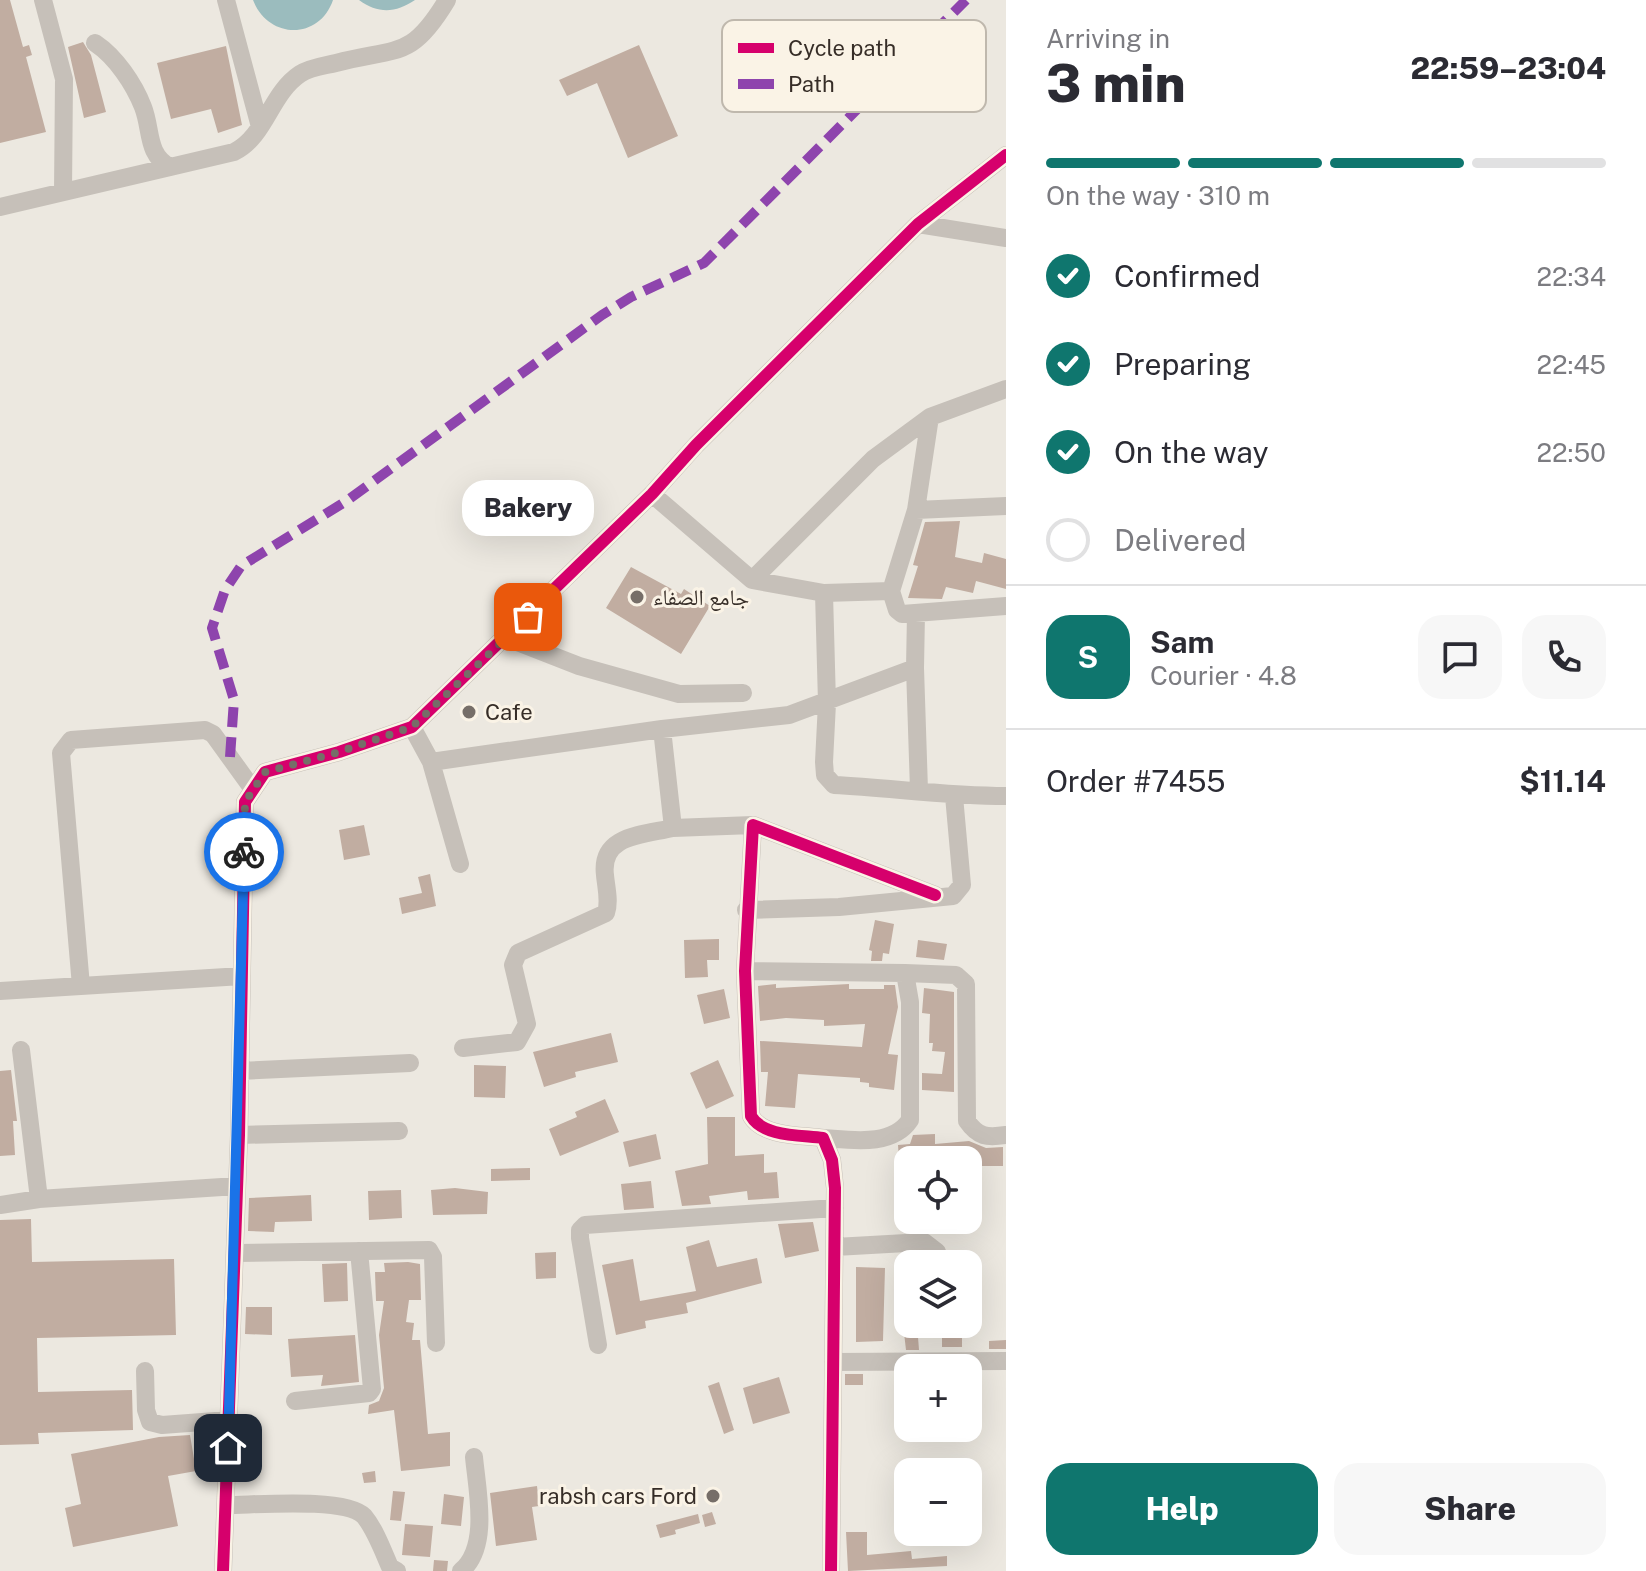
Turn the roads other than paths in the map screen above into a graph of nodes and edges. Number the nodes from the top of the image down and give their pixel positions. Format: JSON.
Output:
{"nodes":[{"id":1,"x":43,"y":0,"type":"edge"},
{"id":2,"x":226,"y":0,"type":"edge"},
{"id":3,"x":447,"y":0,"type":"edge"},
{"id":4,"x":95,"y":43,"type":"dead end"},
{"id":5,"x":260,"y":127,"type":"junction"},
{"id":6,"x":1006,"y":155,"type":"edge"},
{"id":7,"x":170,"y":167,"type":"junction"},
{"id":8,"x":63,"y":192,"type":"junction"},
{"id":9,"x":0,"y":207,"type":"edge"},
{"id":10,"x":918,"y":224,"type":"junction"},
{"id":11,"x":1006,"y":238,"type":"edge"},
{"id":12,"x":1006,"y":389,"type":"edge"},
{"id":13,"x":930,"y":417,"type":"junction"},
{"id":14,"x":652,"y":494,"type":"junction"},
{"id":15,"x":1006,"y":506,"type":"edge"},
{"id":16,"x":916,"y":510,"type":"junction"},
{"id":17,"x":752,"y":580,"type":"junction"},
{"id":18,"x":891,"y":591,"type":"junction"},
{"id":19,"x":824,"y":593,"type":"junction"},
{"id":20,"x":1006,"y":606,"type":"edge"},
{"id":21,"x":916,"y":613,"type":"junction"},
{"id":22,"x":507,"y":638,"type":"junction"},
{"id":23,"x":915,"y":668,"type":"junction"},
{"id":24,"x":743,"y":693,"type":"dead end"},
{"id":25,"x":827,"y":703,"type":"junction"},
{"id":26,"x":412,"y":727,"type":"junction"},
{"id":27,"x":662,"y":729,"type":"junction"},
{"id":28,"x":431,"y":762,"type":"junction"},
{"id":29,"x":252,"y":788,"type":"junction"},
{"id":30,"x":919,"y":790,"type":"junction"},
{"id":31,"x":954,"y":796,"type":"junction"},
{"id":32,"x":1006,"y":796,"type":"edge"},
{"id":33,"x":753,"y":825,"type":"junction"},
{"id":34,"x":673,"y":828,"type":"junction"},
{"id":35,"x":460,"y":864,"type":"dead end"},
{"id":36,"x":935,"y":895,"type":"junction"},
{"id":37,"x":746,"y":910,"type":"junction"},
{"id":38,"x":745,"y":971,"type":"junction"},
{"id":39,"x":905,"y":973,"type":"junction"},
{"id":40,"x":242,"y":976,"type":"junction"},
{"id":41,"x":81,"y":986,"type":"junction"},
{"id":42,"x":0,"y":991,"type":"edge"},
{"id":43,"x":463,"y":1048,"type":"dead end"},
{"id":44,"x":21,"y":1050,"type":"dead end"},
{"id":45,"x":410,"y":1063,"type":"dead end"},
{"id":46,"x":240,"y":1071,"type":"junction"},
{"id":47,"x":399,"y":1131,"type":"dead end"},
{"id":48,"x":239,"y":1135,"type":"junction"},
{"id":49,"x":1006,"y":1135,"type":"edge"},
{"id":50,"x":823,"y":1138,"type":"junction"},
{"id":51,"x":237,"y":1186,"type":"junction"},
{"id":52,"x":39,"y":1199,"type":"junction"},
{"id":53,"x":0,"y":1205,"type":"edge"},
{"id":54,"x":835,"y":1208,"type":"junction"},
{"id":55,"x":835,"y":1247,"type":"junction"},
{"id":56,"x":934,"y":1250,"type":"edge"},
{"id":57,"x":359,"y":1251,"type":"junction"},
{"id":58,"x":235,"y":1253,"type":"junction"},
{"id":59,"x":436,"y":1343,"type":"dead end"},
{"id":60,"x":598,"y":1345,"type":"dead end"},
{"id":61,"x":1006,"y":1361,"type":"edge"},
{"id":62,"x":833,"y":1362,"type":"junction"},
{"id":63,"x":145,"y":1371,"type":"dead end"},
{"id":64,"x":295,"y":1401,"type":"dead end"},
{"id":65,"x":229,"y":1420,"type":"junction"},
{"id":66,"x":474,"y":1457,"type":"dead end"},
{"id":67,"x":227,"y":1505,"type":"junction"},
{"id":68,"x":223,"y":1571,"type":"edge"},
{"id":69,"x":397,"y":1571,"type":"edge"},
{"id":70,"x":461,"y":1571,"type":"edge"},
{"id":71,"x":831,"y":1571,"type":"edge"}],
"edges":[{"from":1,"to":8,"type":"street"},
{"from":2,"to":5,"type":"street"},
{"from":3,"to":5,"type":"street"},
{"from":4,"to":7,"type":"street"},
{"from":5,"to":7,"type":"street"},
{"from":6,"to":10,"type":"street"},
{"from":7,"to":8,"type":"street"},
{"from":8,"to":9,"type":"street"},
{"from":10,"to":11,"type":"street"},
{"from":10,"to":14,"type":"street"},
{"from":12,"to":13,"type":"street"},
{"from":13,"to":16,"type":"street"},
{"from":13,"to":17,"type":"street"},
{"from":14,"to":17,"type":"street"},
{"from":14,"to":22,"type":"street"},
{"from":15,"to":16,"type":"street"},
{"from":16,"to":18,"type":"street"},
{"from":17,"to":19,"type":"street"},
{"from":18,"to":19,"type":"street"},
{"from":18,"to":21,"type":"street"},
{"from":19,"to":25,"type":"street"},
{"from":20,"to":21,"type":"street"},
{"from":21,"to":23,"type":"street"},
{"from":22,"to":24,"type":"street"},
{"from":22,"to":26,"type":"street"},
{"from":23,"to":25,"type":"street"},
{"from":23,"to":30,"type":"street"},
{"from":25,"to":27,"type":"street"},
{"from":25,"to":30,"type":"street"},
{"from":26,"to":28,"type":"street"},
{"from":26,"to":29,"type":"street"},
{"from":27,"to":28,"type":"street"},
{"from":27,"to":34,"type":"street"},
{"from":28,"to":35,"type":"street"},
{"from":29,"to":40,"type":"street"},
{"from":29,"to":41,"type":"street"},
{"from":30,"to":31,"type":"street"},
{"from":31,"to":32,"type":"street"},
{"from":31,"to":36,"type":"street"},
{"from":33,"to":34,"type":"street"},
{"from":33,"to":36,"type":"street"},
{"from":33,"to":37,"type":"street"},
{"from":34,"to":43,"type":"street"},
{"from":36,"to":37,"type":"street"},
{"from":37,"to":38,"type":"street"},
{"from":38,"to":39,"type":"street"},
{"from":38,"to":50,"type":"street"},
{"from":39,"to":49,"type":"street"},
{"from":39,"to":50,"type":"street"},
{"from":40,"to":41,"type":"street"},
{"from":40,"to":46,"type":"street"},
{"from":41,"to":42,"type":"street"},
{"from":44,"to":52,"type":"street"},
{"from":45,"to":46,"type":"street"},
{"from":46,"to":48,"type":"street"},
{"from":47,"to":48,"type":"street"},
{"from":48,"to":51,"type":"street"},
{"from":50,"to":54,"type":"street"},
{"from":51,"to":52,"type":"street"},
{"from":51,"to":58,"type":"street"},
{"from":52,"to":53,"type":"street"},
{"from":54,"to":55,"type":"street"},
{"from":54,"to":60,"type":"street"},
{"from":55,"to":56,"type":"street"},
{"from":55,"to":62,"type":"street"},
{"from":57,"to":58,"type":"street"},
{"from":57,"to":59,"type":"street"},
{"from":57,"to":64,"type":"street"},
{"from":58,"to":65,"type":"street"},
{"from":61,"to":62,"type":"street"},
{"from":62,"to":71,"type":"street"},
{"from":63,"to":65,"type":"street"},
{"from":65,"to":67,"type":"street"},
{"from":66,"to":70,"type":"street"},
{"from":67,"to":68,"type":"street"},
{"from":67,"to":69,"type":"street"}]}
